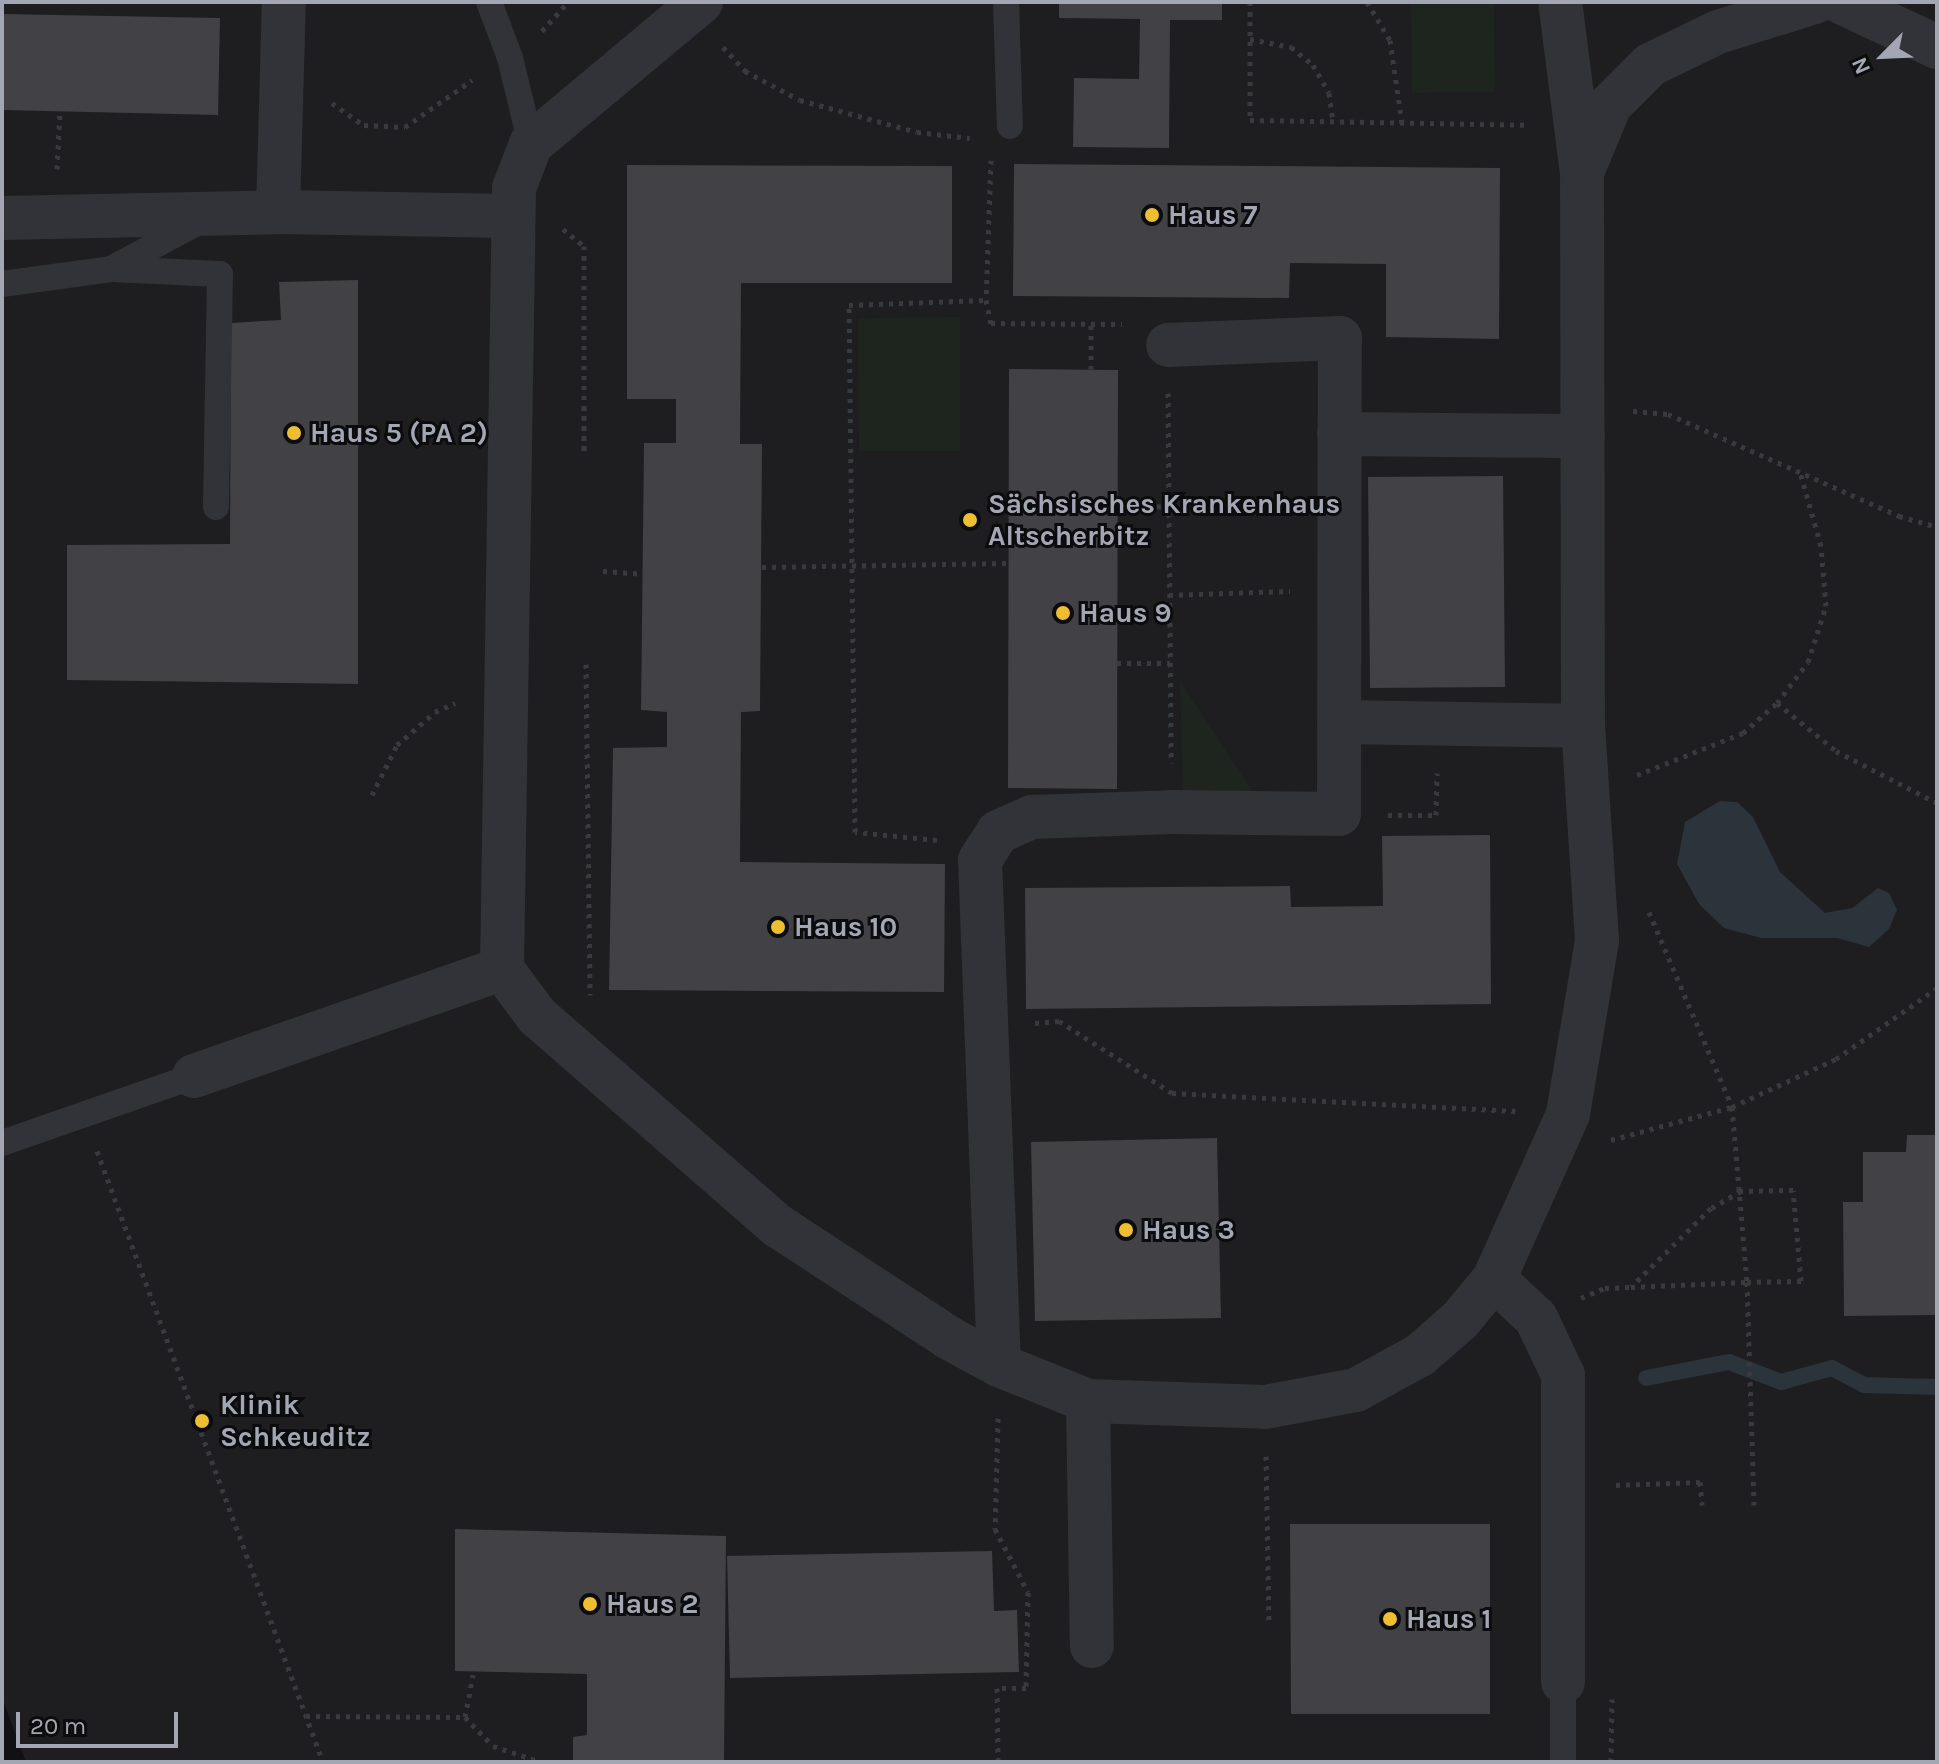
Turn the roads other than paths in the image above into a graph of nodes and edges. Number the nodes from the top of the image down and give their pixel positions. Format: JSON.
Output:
{"nodes":[{"id":1,"x":489,"y":2,"type":"edge"},
{"id":2,"x":1006,"y":2,"type":"edge"},
{"id":3,"x":1560,"y":2,"type":"edge"},
{"id":4,"x":1815,"y":2,"type":"edge"},
{"id":5,"x":1841,"y":2,"type":"edge"},
{"id":6,"x":692,"y":5,"type":"edge"},
{"id":7,"x":1885,"y":12,"type":"edge"},
{"id":8,"x":284,"y":19,"type":"edge"},
{"id":9,"x":1937,"y":47,"type":"edge"},
{"id":10,"x":1010,"y":126,"type":"dead end"},
{"id":11,"x":531,"y":144,"type":"junction"},
{"id":12,"x":1582,"y":173,"type":"junction"},
{"id":13,"x":512,"y":202,"type":"junction"},
{"id":14,"x":278,"y":212,"type":"junction"},
{"id":15,"x":210,"y":215,"type":"junction"},
{"id":16,"x":2,"y":218,"type":"edge"},
{"id":17,"x":111,"y":269,"type":"junction"},
{"id":18,"x":2,"y":284,"type":"edge"},
{"id":19,"x":1168,"y":345,"type":"road end"},
{"id":20,"x":1583,"y":421,"type":"junction"},
{"id":21,"x":1339,"y":434,"type":"junction"},
{"id":22,"x":216,"y":507,"type":"dead end"},
{"id":23,"x":1339,"y":722,"type":"junction"},
{"id":24,"x":1583,"y":726,"type":"junction"},
{"id":25,"x":502,"y":969,"type":"junction"},
{"id":26,"x":194,"y":1076,"type":"joint"},
{"id":27,"x":2,"y":1143,"type":"edge"},
{"id":28,"x":1494,"y":1279,"type":"junction"},
{"id":29,"x":999,"y":1365,"type":"junction"},
{"id":30,"x":1088,"y":1401,"type":"junction"},
{"id":31,"x":1092,"y":1646,"type":"dead end"},
{"id":32,"x":1563,"y":1682,"type":"joint"},
{"id":33,"x":1563,"y":1762,"type":"edge"}],
"edges":[{"from":1,"to":11,"type":"lane"},
{"from":2,"to":10,"type":"lane"},
{"from":3,"to":12,"type":"street"},
{"from":4,"to":12,"type":"street"},
{"from":5,"to":7,"type":"street"},
{"from":6,"to":11,"type":"street"},
{"from":7,"to":9,"type":"street"},
{"from":8,"to":14,"type":"street"},
{"from":11,"to":13,"type":"street"},
{"from":12,"to":20,"type":"street"},
{"from":13,"to":14,"type":"street"},
{"from":13,"to":25,"type":"street"},
{"from":14,"to":15,"type":"street"},
{"from":15,"to":16,"type":"street"},
{"from":15,"to":17,"type":"lane"},
{"from":17,"to":18,"type":"lane"},
{"from":17,"to":22,"type":"lane"},
{"from":19,"to":21,"type":"street"},
{"from":20,"to":21,"type":"street"},
{"from":20,"to":24,"type":"street"},
{"from":21,"to":23,"type":"street"},
{"from":23,"to":24,"type":"street"},
{"from":23,"to":29,"type":"street"},
{"from":24,"to":28,"type":"street"},
{"from":25,"to":26,"type":"street"},
{"from":25,"to":29,"type":"street"},
{"from":26,"to":27,"type":"lane"},
{"from":28,"to":30,"type":"street"},
{"from":28,"to":32,"type":"street"},
{"from":29,"to":30,"type":"street"},
{"from":30,"to":31,"type":"street"},
{"from":32,"to":33,"type":"lane"}]}
